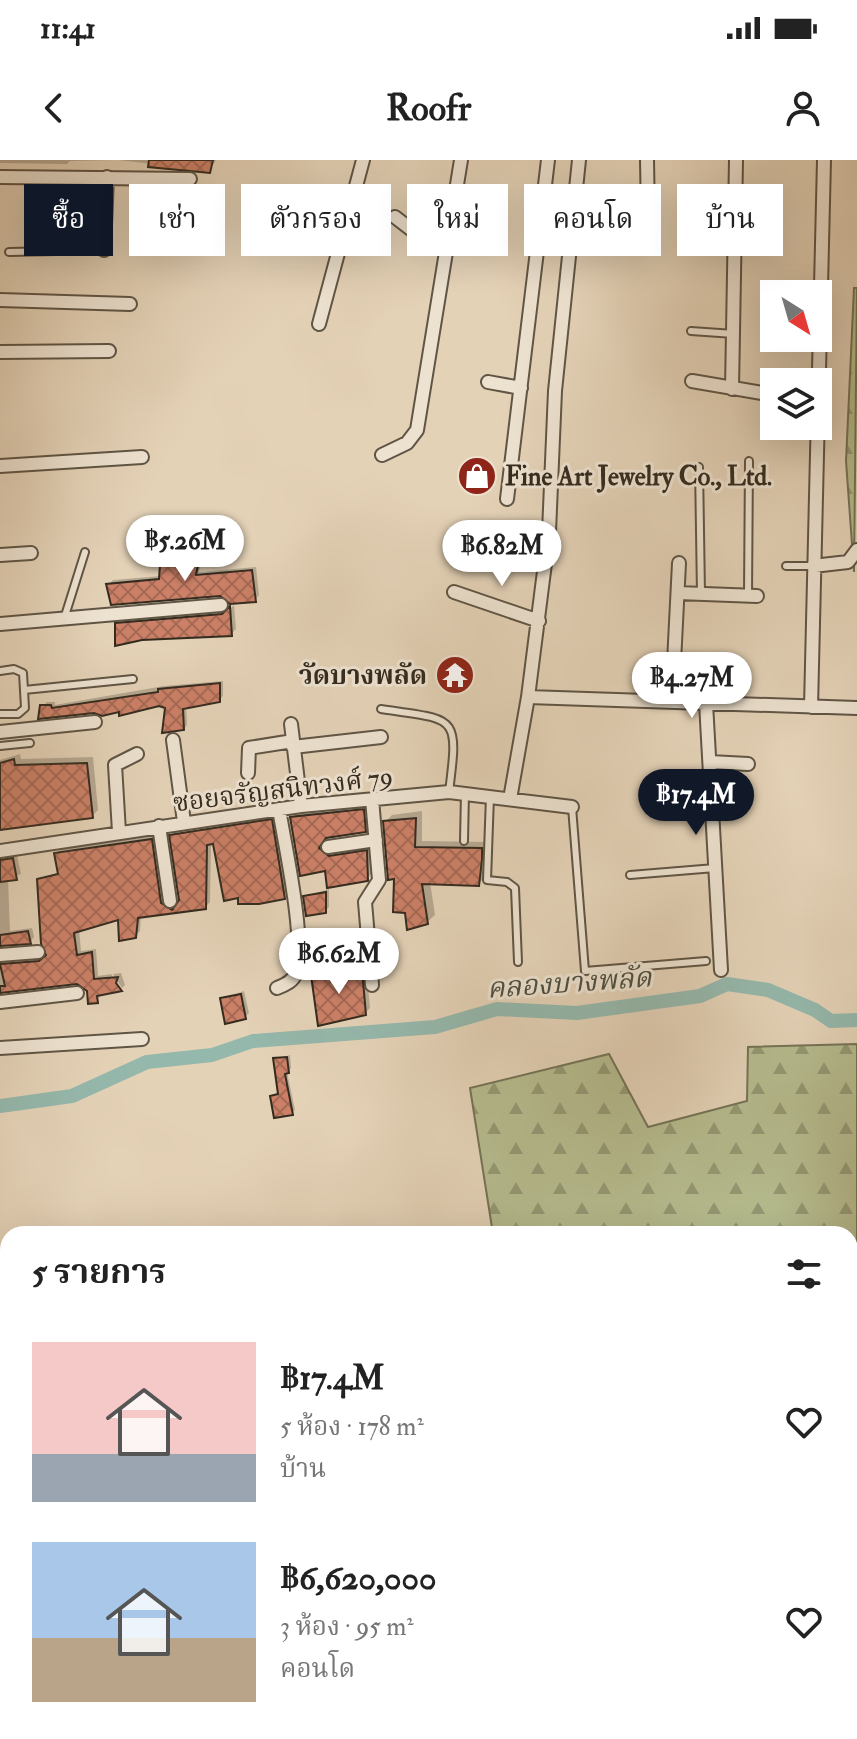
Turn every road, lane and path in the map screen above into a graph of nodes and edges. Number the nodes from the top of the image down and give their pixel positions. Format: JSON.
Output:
{"nodes":[{"id":1,"x":363,"y":160,"type":"edge"},
{"id":2,"x":461,"y":160,"type":"edge"},
{"id":3,"x":548,"y":160,"type":"edge"},
{"id":4,"x":579,"y":160,"type":"edge"},
{"id":5,"x":647,"y":160,"type":"edge"},
{"id":6,"x":736,"y":160,"type":"edge"},
{"id":7,"x":824,"y":160,"type":"edge"},
{"id":8,"x":0,"y":177,"type":"edge"},
{"id":9,"x":107,"y":177,"type":"junction"},
{"id":10,"x":107,"y":184,"type":"edge"},
{"id":11,"x":184,"y":184,"type":"edge"},
{"id":12,"x":457,"y":184,"type":"edge"},
{"id":13,"x":647,"y":184,"type":"edge"},
{"id":14,"x":395,"y":217,"type":"dead end"},
{"id":15,"x":407,"y":226,"type":"edge"},
{"id":16,"x":9,"y":252,"type":"dead end"},
{"id":17,"x":24,"y":252,"type":"edge"},
{"id":18,"x":446,"y":256,"type":"edge"},
{"id":19,"x":0,"y":300,"type":"edge"},
{"id":20,"x":130,"y":304,"type":"dead end"},
{"id":21,"x":319,"y":324,"type":"dead end"},
{"id":22,"x":691,"y":331,"type":"dead end"},
{"id":23,"x":734,"y":334,"type":"junction"},
{"id":24,"x":109,"y":351,"type":"dead end"},
{"id":25,"x":0,"y":352,"type":"edge"},
{"id":26,"x":692,"y":381,"type":"dead end"},
{"id":27,"x":488,"y":382,"type":"dead end"},
{"id":28,"x":521,"y":388,"type":"junction"},
{"id":29,"x":732,"y":389,"type":"junction"},
{"id":30,"x":760,"y":393,"type":"edge"},
{"id":31,"x":382,"y":455,"type":"dead end"},
{"id":32,"x":142,"y":457,"type":"dead end"},
{"id":33,"x":749,"y":461,"type":"dead end"},
{"id":34,"x":0,"y":466,"type":"edge"},
{"id":35,"x":699,"y":467,"type":"dead end"},
{"id":36,"x":507,"y":499,"type":"dead end"},
{"id":37,"x":857,"y":550,"type":"edge"},
{"id":38,"x":85,"y":552,"type":"dead end"},
{"id":39,"x":31,"y":553,"type":"dead end"},
{"id":40,"x":0,"y":555,"type":"edge"},
{"id":41,"x":679,"y":563,"type":"dead end"},
{"id":42,"x":786,"y":566,"type":"dead end"},
{"id":43,"x":813,"y":566,"type":"junction"},
{"id":44,"x":454,"y":592,"type":"dead end"},
{"id":45,"x":678,"y":593,"type":"junction"},
{"id":46,"x":701,"y":594,"type":"junction"},
{"id":47,"x":753,"y":595,"type":"joint"},
{"id":48,"x":221,"y":605,"type":"dead end"},
{"id":49,"x":64,"y":619,"type":"junction"},
{"id":50,"x":539,"y":621,"type":"junction"},
{"id":51,"x":0,"y":624,"type":"edge"},
{"id":52,"x":0,"y":671,"type":"edge"},
{"id":53,"x":133,"y":679,"type":"dead end"},
{"id":54,"x":24,"y":690,"type":"junction"},
{"id":55,"x":528,"y":697,"type":"junction"},
{"id":56,"x":672,"y":702,"type":"junction"},
{"id":57,"x":706,"y":703,"type":"junction"},
{"id":58,"x":811,"y":707,"type":"junction"},
{"id":59,"x":857,"y":708,"type":"edge"},
{"id":60,"x":381,"y":709,"type":"dead end"},
{"id":61,"x":0,"y":714,"type":"edge"},
{"id":62,"x":95,"y":722,"type":"dead end"},
{"id":63,"x":291,"y":724,"type":"dead end"},
{"id":64,"x":0,"y":732,"type":"edge"},
{"id":65,"x":381,"y":737,"type":"dead end"},
{"id":66,"x":173,"y":740,"type":"dead end"},
{"id":67,"x":30,"y":743,"type":"dead end"},
{"id":68,"x":293,"y":744,"type":"junction"},
{"id":69,"x":0,"y":746,"type":"edge"},
{"id":70,"x":137,"y":754,"type":"dead end"},
{"id":71,"x":710,"y":762,"type":"junction"},
{"id":72,"x":748,"y":764,"type":"dead end"},
{"id":73,"x":248,"y":773,"type":"dead end"},
{"id":74,"x":449,"y":792,"type":"junction"},
{"id":75,"x":465,"y":792,"type":"junction"},
{"id":76,"x":490,"y":795,"type":"junction"},
{"id":77,"x":372,"y":799,"type":"junction"},
{"id":78,"x":510,"y":799,"type":"junction"},
{"id":79,"x":301,"y":806,"type":"junction"},
{"id":80,"x":572,"y":807,"type":"joint"},
{"id":81,"x":279,"y":809,"type":"junction"},
{"id":82,"x":184,"y":822,"type":"junction"},
{"id":83,"x":159,"y":826,"type":"junction"},
{"id":84,"x":119,"y":832,"type":"junction"},
{"id":85,"x":376,"y":840,"type":"junction"},
{"id":86,"x":464,"y":841,"type":"dead end"},
{"id":87,"x":328,"y":847,"type":"dead end"},
{"id":88,"x":0,"y":851,"type":"edge"},
{"id":89,"x":715,"y":868,"type":"junction"},
{"id":90,"x":630,"y":875,"type":"dead end"},
{"id":91,"x":170,"y":901,"type":"dead end"},
{"id":92,"x":38,"y":952,"type":"dead end"},
{"id":93,"x":0,"y":955,"type":"edge"},
{"id":94,"x":706,"y":961,"type":"dead end"},
{"id":95,"x":518,"y":962,"type":"dead end"},
{"id":96,"x":721,"y":970,"type":"dead end"},
{"id":97,"x":372,"y":985,"type":"dead end"},
{"id":98,"x":277,"y":988,"type":"dead end"},
{"id":99,"x":77,"y":993,"type":"dead end"},
{"id":100,"x":0,"y":1002,"type":"edge"},
{"id":101,"x":142,"y":1039,"type":"dead end"},
{"id":102,"x":0,"y":1048,"type":"edge"}],
"edges":[{"from":1,"to":21,"type":"street"},
{"from":2,"to":12,"type":"street"},
{"from":3,"to":28,"type":"street"},
{"from":4,"to":50,"type":"street"},
{"from":5,"to":13,"type":"street"},
{"from":6,"to":23,"type":"street"},
{"from":7,"to":43,"type":"street"},
{"from":8,"to":9,"type":"street"},
{"from":9,"to":10,"type":"street"},
{"from":9,"to":11,"type":"street"},
{"from":14,"to":15,"type":"street"},
{"from":16,"to":17,"type":"lane"},
{"from":18,"to":31,"type":"street"},
{"from":19,"to":20,"type":"street"},
{"from":22,"to":23,"type":"lane"},
{"from":23,"to":29,"type":"street"},
{"from":24,"to":25,"type":"street"},
{"from":26,"to":29,"type":"street"},
{"from":27,"to":28,"type":"street"},
{"from":28,"to":36,"type":"street"},
{"from":29,"to":30,"type":"street"},
{"from":32,"to":34,"type":"street"},
{"from":33,"to":47,"type":"lane"},
{"from":35,"to":46,"type":"lane"},
{"from":37,"to":43,"type":"street"},
{"from":38,"to":49,"type":"lane"},
{"from":39,"to":40,"type":"street"},
{"from":41,"to":45,"type":"street"},
{"from":42,"to":43,"type":"lane"},
{"from":43,"to":58,"type":"street"},
{"from":44,"to":50,"type":"street"},
{"from":45,"to":46,"type":"street"},
{"from":45,"to":56,"type":"street"},
{"from":46,"to":47,"type":"street"},
{"from":48,"to":49,"type":"street"},
{"from":49,"to":51,"type":"street"},
{"from":50,"to":55,"type":"street"},
{"from":52,"to":54,"type":"lane"},
{"from":53,"to":54,"type":"lane"},
{"from":54,"to":61,"type":"lane"},
{"from":55,"to":56,"type":"street"},
{"from":55,"to":78,"type":"street"},
{"from":56,"to":57,"type":"street"},
{"from":57,"to":58,"type":"street"},
{"from":57,"to":71,"type":"street"},
{"from":58,"to":59,"type":"street"},
{"from":60,"to":74,"type":"lane"},
{"from":62,"to":64,"type":"street"},
{"from":63,"to":68,"type":"street"},
{"from":65,"to":68,"type":"street"},
{"from":66,"to":82,"type":"street"},
{"from":67,"to":69,"type":"lane"},
{"from":68,"to":73,"type":"street"},
{"from":68,"to":79,"type":"street"},
{"from":70,"to":84,"type":"street"},
{"from":71,"to":72,"type":"street"},
{"from":71,"to":89,"type":"street"},
{"from":74,"to":75,"type":"street","name":"ซอยจรัญสนิทวงศ์ 79"},
{"from":74,"to":77,"type":"street","name":"ซอยจรัญสนิทวงศ์ 79"},
{"from":75,"to":76,"type":"street","name":"ซอยจรัญสนิทวงศ์ 79"},
{"from":75,"to":86,"type":"lane"},
{"from":76,"to":78,"type":"street","name":"ซอยจรัญสนิทวงศ์ 79"},
{"from":76,"to":95,"type":"lane"},
{"from":77,"to":79,"type":"street","name":"ซอยจรัญสนิทวงศ์ 79"},
{"from":77,"to":85,"type":"street"},
{"from":78,"to":80,"type":"street","name":"ซอยจรัญสนิทวงศ์ 79"},
{"from":79,"to":81,"type":"street","name":"ซอยจรัญสนิทวงศ์ 79"},
{"from":80,"to":94,"type":"lane"},
{"from":81,"to":82,"type":"street","name":"ซอยจรัญสนิทวงศ์ 79"},
{"from":81,"to":98,"type":"street"},
{"from":82,"to":83,"type":"street","name":"ซอยจรัญสนิทวงศ์ 79"},
{"from":83,"to":84,"type":"street","name":"ซอยจรัญสนิทวงศ์ 79"},
{"from":83,"to":91,"type":"street"},
{"from":84,"to":88,"type":"street","name":"ซอยจรัญสนิทวงศ์ 79"},
{"from":85,"to":87,"type":"street"},
{"from":85,"to":97,"type":"street"},
{"from":89,"to":90,"type":"lane"},
{"from":89,"to":96,"type":"street"},
{"from":92,"to":93,"type":"street"},
{"from":99,"to":100,"type":"street"},
{"from":101,"to":102,"type":"street"}]}
